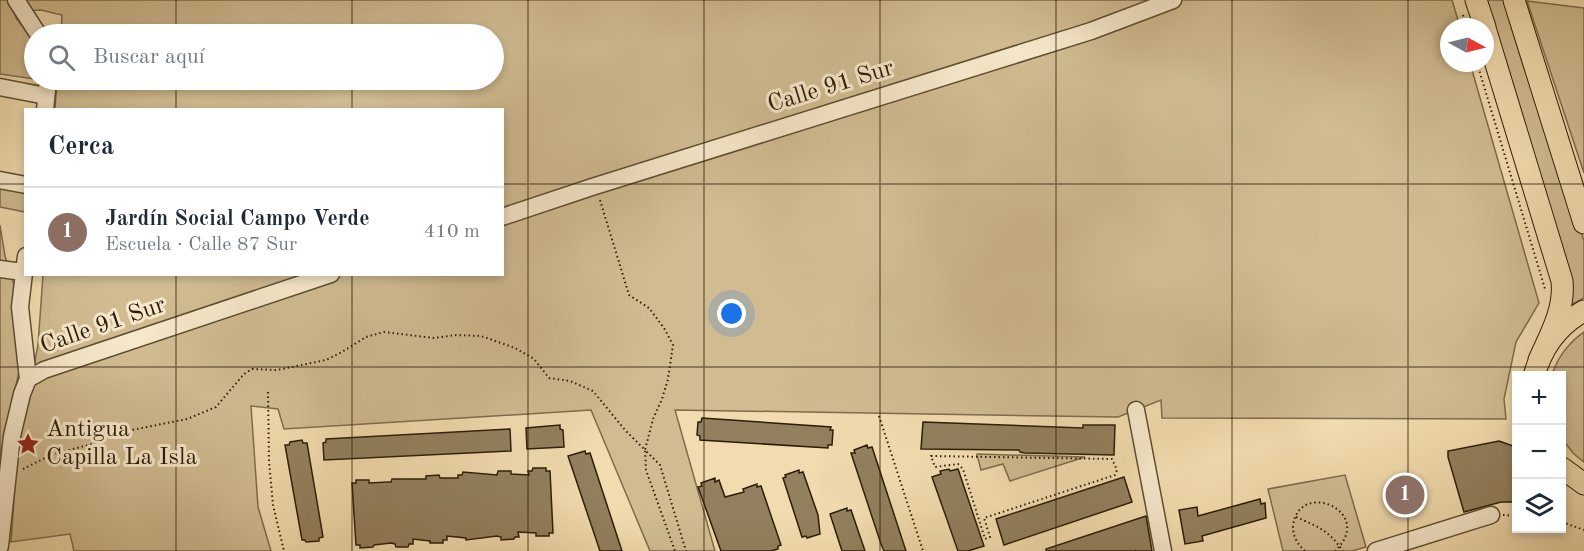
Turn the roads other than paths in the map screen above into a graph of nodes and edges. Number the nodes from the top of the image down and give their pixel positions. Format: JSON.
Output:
{"nodes":[{"id":1,"x":16,"y":0,"type":"edge"},
{"id":2,"x":1173,"y":0,"type":"edge"},
{"id":3,"x":1476,"y":0,"type":"edge"},
{"id":4,"x":1514,"y":0,"type":"edge"},
{"id":5,"x":1482,"y":18,"type":"edge"},
{"id":6,"x":32,"y":24,"type":"edge"},
{"id":7,"x":1494,"y":57,"type":"edge"},
{"id":8,"x":0,"y":87,"type":"edge"},
{"id":9,"x":46,"y":95,"type":"edge"},
{"id":10,"x":0,"y":180,"type":"edge"},
{"id":11,"x":24,"y":185,"type":"edge"},
{"id":12,"x":504,"y":216,"type":"edge"},
{"id":13,"x":1584,"y":224,"type":"edge"},
{"id":14,"x":24,"y":264,"type":"edge"},
{"id":15,"x":0,"y":269,"type":"edge"},
{"id":16,"x":325,"y":276,"type":"edge"},
{"id":17,"x":1584,"y":310,"type":"edge"},
{"id":18,"x":1536,"y":368,"type":"edge"},
{"id":19,"x":28,"y":379,"type":"junction"},
{"id":20,"x":1136,"y":410,"type":"dead end"},
{"id":21,"x":1566,"y":471,"type":"edge"},
{"id":22,"x":1584,"y":484,"type":"edge"},
{"id":23,"x":1491,"y":515,"type":"dead end"},
{"id":24,"x":0,"y":546,"type":"edge"},
{"id":25,"x":1380,"y":550,"type":"edge"},
{"id":26,"x":1163,"y":551,"type":"edge"}],
"edges":[{"from":1,"to":6,"type":"street"},
{"from":2,"to":12,"type":"street","name":"Calle 91 Sur"},
{"from":3,"to":5,"type":"main road"},
{"from":4,"to":13,"type":"main road"},
{"from":7,"to":18,"type":"main road"},
{"from":8,"to":9,"type":"street"},
{"from":10,"to":11,"type":"street"},
{"from":14,"to":15,"type":"street"},
{"from":14,"to":19,"type":"street"},
{"from":16,"to":19,"type":"street","name":"Calle 91 Sur"},
{"from":17,"to":18,"type":"main road"},
{"from":19,"to":24,"type":"street"},
{"from":20,"to":26,"type":"street"},
{"from":21,"to":22,"type":"main road"},
{"from":23,"to":25,"type":"street"}]}
